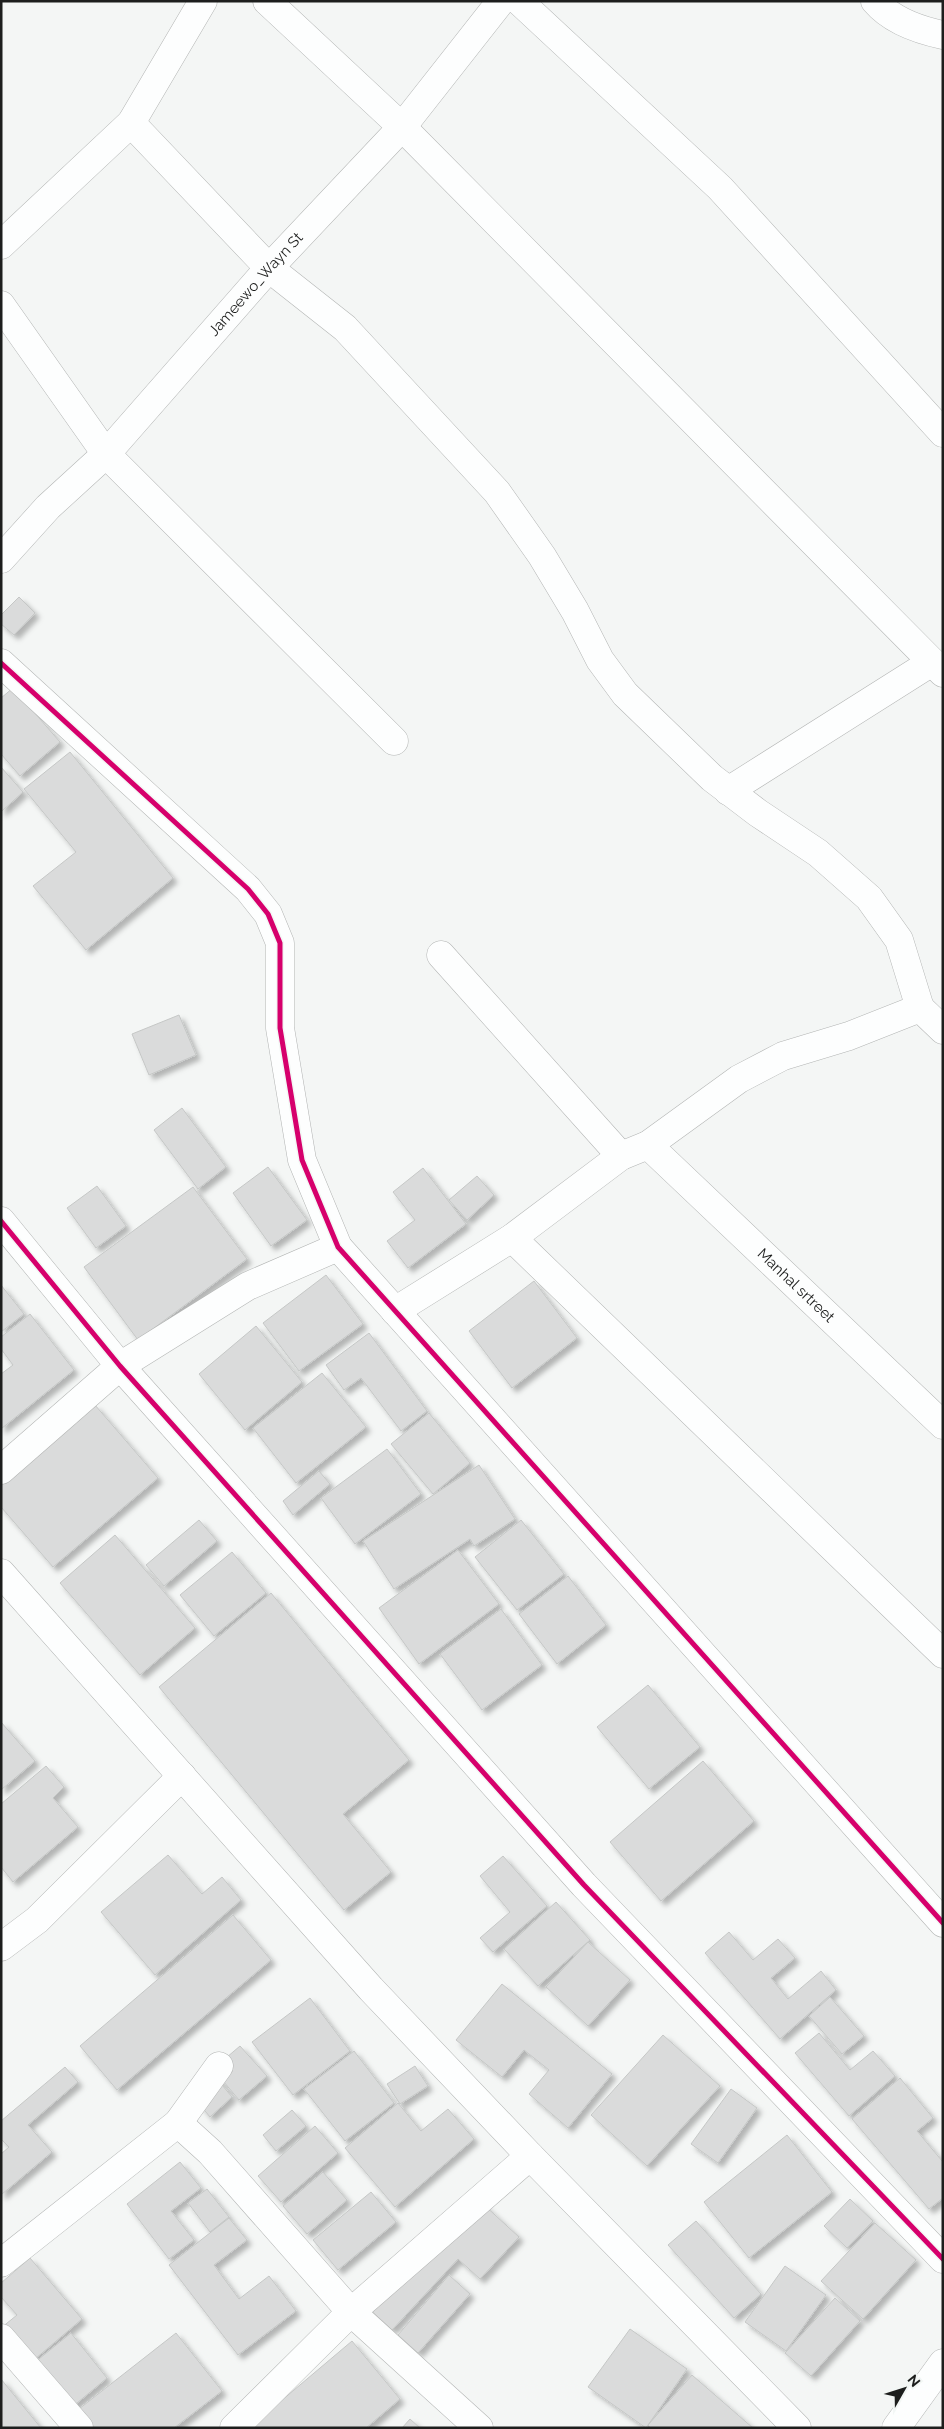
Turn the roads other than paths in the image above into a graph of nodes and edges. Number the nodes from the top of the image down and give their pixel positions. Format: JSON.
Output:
{"nodes":[{"id":1,"x":203,"y":1,"type":"edge"},
{"id":2,"x":267,"y":1,"type":"edge"},
{"id":3,"x":501,"y":1,"type":"edge"},
{"id":4,"x":519,"y":1,"type":"edge"},
{"id":5,"x":875,"y":1,"type":"edge"},
{"id":6,"x":943,"y":35,"type":"edge"},
{"id":7,"x":131,"y":123,"type":"junction"},
{"id":8,"x":402,"y":127,"type":"junction"},
{"id":9,"x":1,"y":245,"type":"edge"},
{"id":10,"x":269,"y":268,"type":"junction"},
{"id":11,"x":1,"y":305,"type":"edge"},
{"id":12,"x":943,"y":433,"type":"edge"},
{"id":13,"x":106,"y":454,"type":"junction"},
{"id":14,"x":1,"y":559,"type":"edge"},
{"id":15,"x":1,"y":664,"type":"edge"},
{"id":16,"x":938,"y":668,"type":"edge"},
{"id":17,"x":394,"y":741,"type":"dead end"},
{"id":18,"x":728,"y":791,"type":"junction"},
{"id":19,"x":440,"y":955,"type":"dead end"},
{"id":20,"x":920,"y":1008,"type":"junction"},
{"id":21,"x":943,"y":1030,"type":"edge"},
{"id":22,"x":648,"y":1145,"type":"junction"},
{"id":23,"x":620,"y":1156,"type":"junction"},
{"id":24,"x":1,"y":1221,"type":"edge"},
{"id":25,"x":512,"y":1238,"type":"junction"},
{"id":26,"x":338,"y":1247,"type":"junction"},
{"id":27,"x":395,"y":1311,"type":"junction"},
{"id":28,"x":120,"y":1366,"type":"junction"},
{"id":29,"x":943,"y":1425,"type":"edge"},
{"id":30,"x":1,"y":1470,"type":"edge"},
{"id":31,"x":1,"y":1573,"type":"edge"},
{"id":32,"x":943,"y":1654,"type":"edge"},
{"id":33,"x":182,"y":1776,"type":"junction"},
{"id":34,"x":943,"y":1923,"type":"edge"},
{"id":35,"x":1,"y":1947,"type":"edge"},
{"id":36,"x":218,"y":2066,"type":"dead end"},
{"id":37,"x":178,"y":2123,"type":"junction"},
{"id":38,"x":530,"y":2156,"type":"junction"},
{"id":39,"x":943,"y":2259,"type":"edge"},
{"id":40,"x":1,"y":2263,"type":"edge"},
{"id":41,"x":351,"y":2312,"type":"junction"},
{"id":42,"x":1,"y":2338,"type":"edge"},
{"id":43,"x":943,"y":2363,"type":"edge"},
{"id":44,"x":79,"y":2428,"type":"edge"},
{"id":45,"x":234,"y":2428,"type":"edge"},
{"id":46,"x":479,"y":2428,"type":"edge"},
{"id":47,"x":797,"y":2428,"type":"edge"},
{"id":48,"x":896,"y":2428,"type":"edge"}],
"edges":[{"from":1,"to":7,"type":"street"},
{"from":2,"to":8,"type":"street"},
{"from":3,"to":8,"type":"street","name":"Jameewo_Wayn St"},
{"from":4,"to":12,"type":"street"},
{"from":5,"to":6,"type":"street"},
{"from":7,"to":9,"type":"street"},
{"from":7,"to":10,"type":"street"},
{"from":8,"to":10,"type":"street","name":"Jameewo_Wayn St"},
{"from":8,"to":16,"type":"street"},
{"from":10,"to":13,"type":"street","name":"Jameewo_Wayn St"},
{"from":10,"to":18,"type":"street"},
{"from":11,"to":13,"type":"street"},
{"from":13,"to":14,"type":"street","name":"Jameewo_Wayn St"},
{"from":13,"to":17,"type":"street"},
{"from":15,"to":26,"type":"street"},
{"from":16,"to":18,"type":"street"},
{"from":18,"to":20,"type":"street"},
{"from":19,"to":23,"type":"street"},
{"from":20,"to":21,"type":"street"},
{"from":20,"to":22,"type":"street"},
{"from":22,"to":23,"type":"street"},
{"from":22,"to":29,"type":"street","name":"Manhal srtreet"},
{"from":23,"to":25,"type":"street"},
{"from":24,"to":28,"type":"street"},
{"from":25,"to":27,"type":"street"},
{"from":25,"to":32,"type":"street"},
{"from":26,"to":27,"type":"street"},
{"from":26,"to":28,"type":"street"},
{"from":27,"to":34,"type":"street"},
{"from":28,"to":30,"type":"street"},
{"from":28,"to":39,"type":"street"},
{"from":31,"to":33,"type":"street"},
{"from":33,"to":35,"type":"street"},
{"from":33,"to":38,"type":"street"},
{"from":36,"to":37,"type":"street"},
{"from":37,"to":40,"type":"street"},
{"from":37,"to":41,"type":"street"},
{"from":38,"to":41,"type":"street"},
{"from":38,"to":47,"type":"street"},
{"from":41,"to":45,"type":"street"},
{"from":41,"to":46,"type":"street"},
{"from":42,"to":44,"type":"street"},
{"from":43,"to":48,"type":"street"}]}
